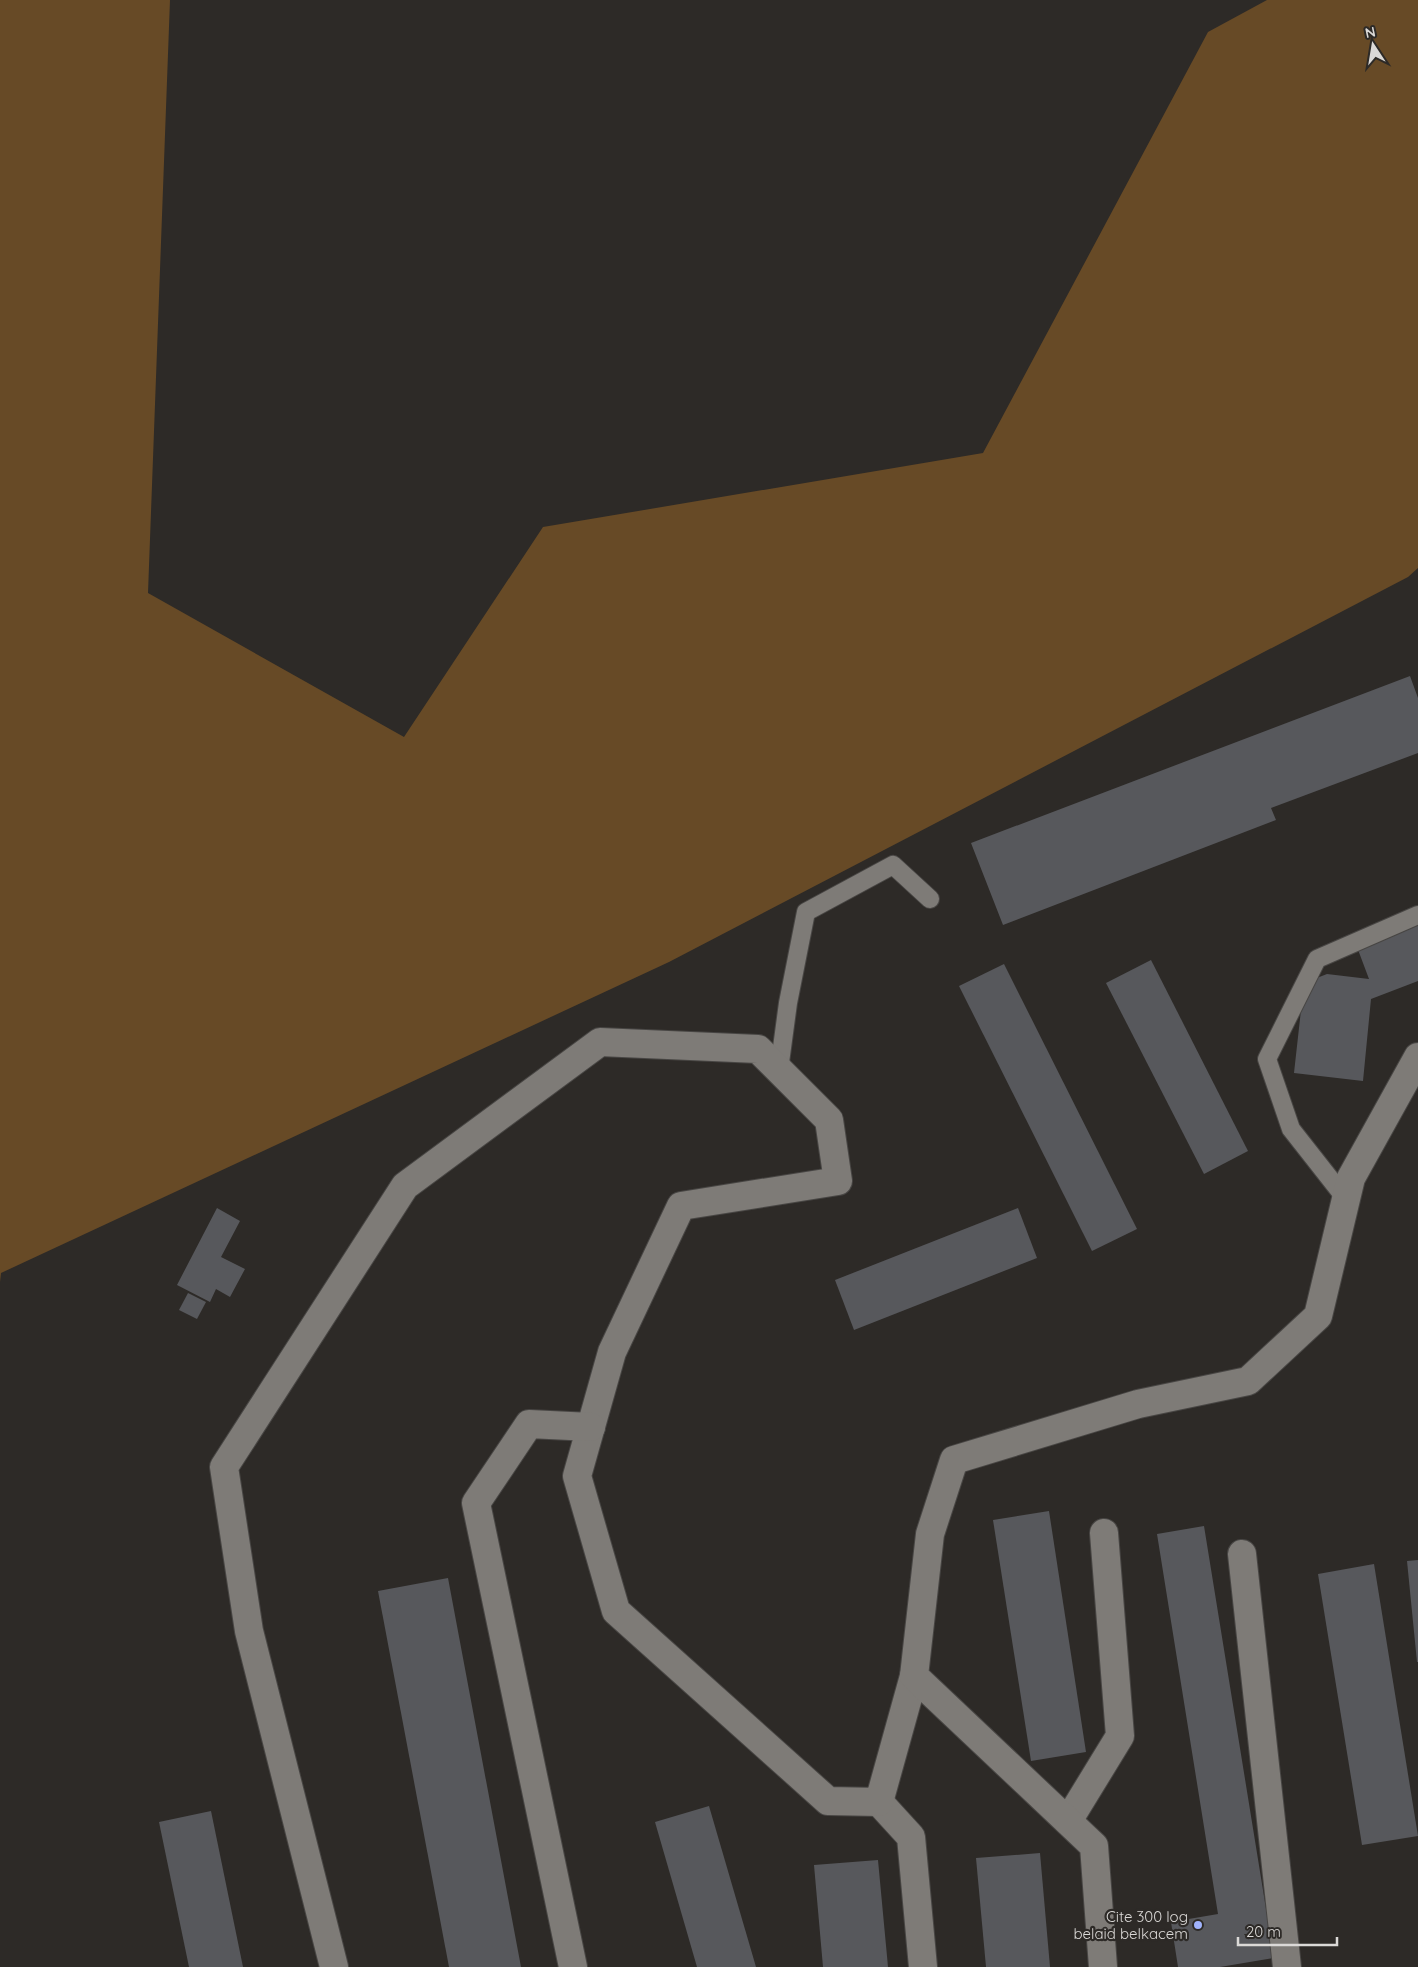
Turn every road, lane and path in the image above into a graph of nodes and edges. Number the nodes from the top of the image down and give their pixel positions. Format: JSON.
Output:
{"nodes":[{"id":1,"x":930,"y":899,"type":"dead end"},
{"id":2,"x":1418,"y":915,"type":"edge"},
{"id":3,"x":1418,"y":1057,"type":"edge"},
{"id":4,"x":779,"y":1070,"type":"junction"},
{"id":5,"x":1346,"y":1199,"type":"junction"},
{"id":6,"x":591,"y":1427,"type":"junction"},
{"id":7,"x":1104,"y":1533,"type":"dead end"},
{"id":8,"x":1242,"y":1554,"type":"dead end"},
{"id":9,"x":914,"y":1676,"type":"junction"},
{"id":10,"x":879,"y":1802,"type":"junction"},
{"id":11,"x":1068,"y":1821,"type":"junction"},
{"id":12,"x":334,"y":1967,"type":"edge"},
{"id":13,"x":573,"y":1967,"type":"edge"},
{"id":14,"x":924,"y":1967,"type":"edge"},
{"id":15,"x":1103,"y":1967,"type":"edge"},
{"id":16,"x":1287,"y":1967,"type":"edge"}],
"edges":[{"from":1,"to":4,"type":"lane"},
{"from":2,"to":5,"type":"lane"},
{"from":3,"to":5,"type":"street"},
{"from":4,"to":6,"type":"street"},
{"from":4,"to":12,"type":"street"},
{"from":5,"to":9,"type":"street"},
{"from":6,"to":10,"type":"street"},
{"from":6,"to":13,"type":"street"},
{"from":7,"to":11,"type":"street"},
{"from":8,"to":16,"type":"street"},
{"from":9,"to":10,"type":"street"},
{"from":9,"to":11,"type":"street"},
{"from":10,"to":14,"type":"street"},
{"from":11,"to":15,"type":"street"}]}
